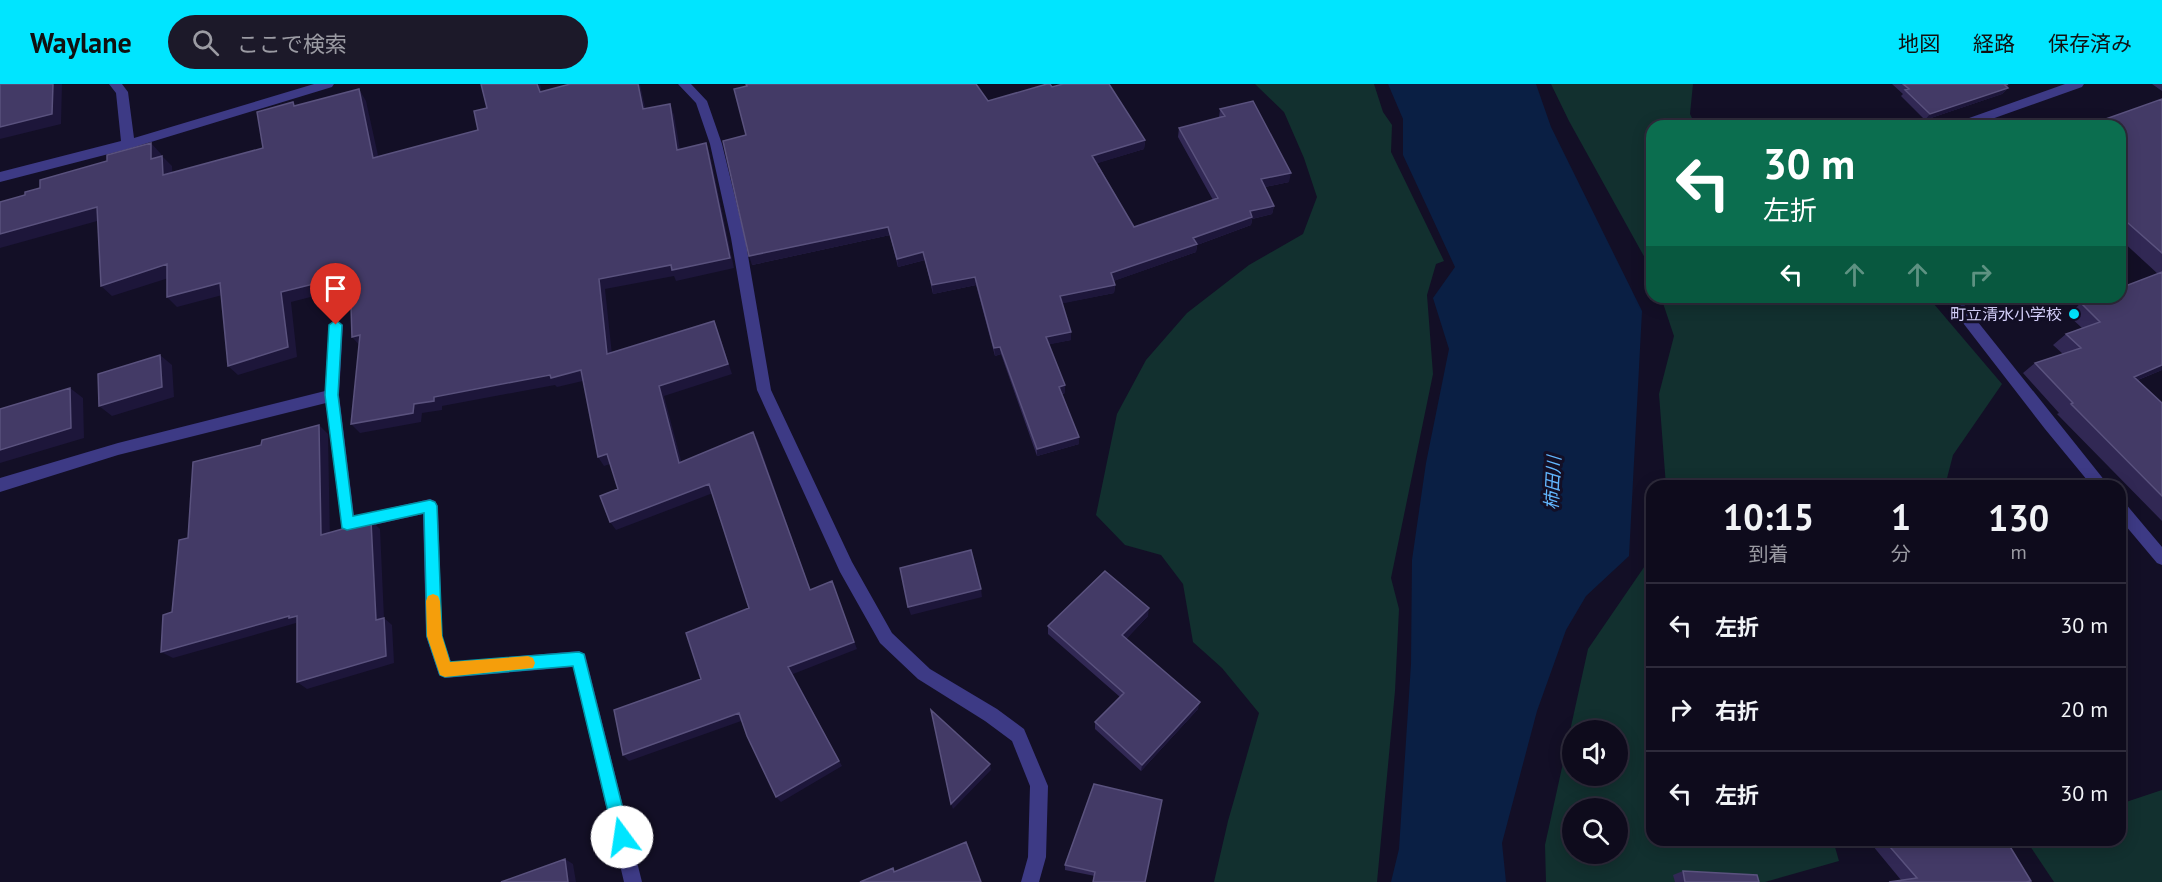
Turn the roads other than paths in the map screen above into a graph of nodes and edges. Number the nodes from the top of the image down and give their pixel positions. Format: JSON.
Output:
{"nodes":[{"id":1,"x":114,"y":84,"type":"edge"},
{"id":2,"x":328,"y":84,"type":"edge"},
{"id":3,"x":684,"y":84,"type":"edge"},
{"id":4,"x":2078,"y":84,"type":"edge"},
{"id":5,"x":2054,"y":87,"type":"edge"},
{"id":6,"x":1974,"y":120,"type":"edge"},
{"id":7,"x":128,"y":144,"type":"junction"},
{"id":8,"x":0,"y":177,"type":"edge"},
{"id":9,"x":1955,"y":303,"type":"edge"},
{"id":10,"x":336,"y":325,"type":"dead end"},
{"id":11,"x":332,"y":395,"type":"junction"},
{"id":12,"x":2096,"y":480,"type":"edge"},
{"id":13,"x":0,"y":485,"type":"edge"},
{"id":14,"x":2126,"y":515,"type":"edge"},
{"id":15,"x":2162,"y":558,"type":"edge"},
{"id":16,"x":633,"y":882,"type":"edge"},
{"id":17,"x":1030,"y":882,"type":"edge"}],
"edges":[{"from":1,"to":7,"type":"street"},
{"from":2,"to":7,"type":"street"},
{"from":3,"to":17,"type":"street"},
{"from":4,"to":5,"type":"street"},
{"from":5,"to":6,"type":"street"},
{"from":7,"to":8,"type":"street"},
{"from":9,"to":12,"type":"street"},
{"from":10,"to":11,"type":"street"},
{"from":11,"to":13,"type":"street"},
{"from":11,"to":16,"type":"street"},
{"from":14,"to":15,"type":"street"}]}
